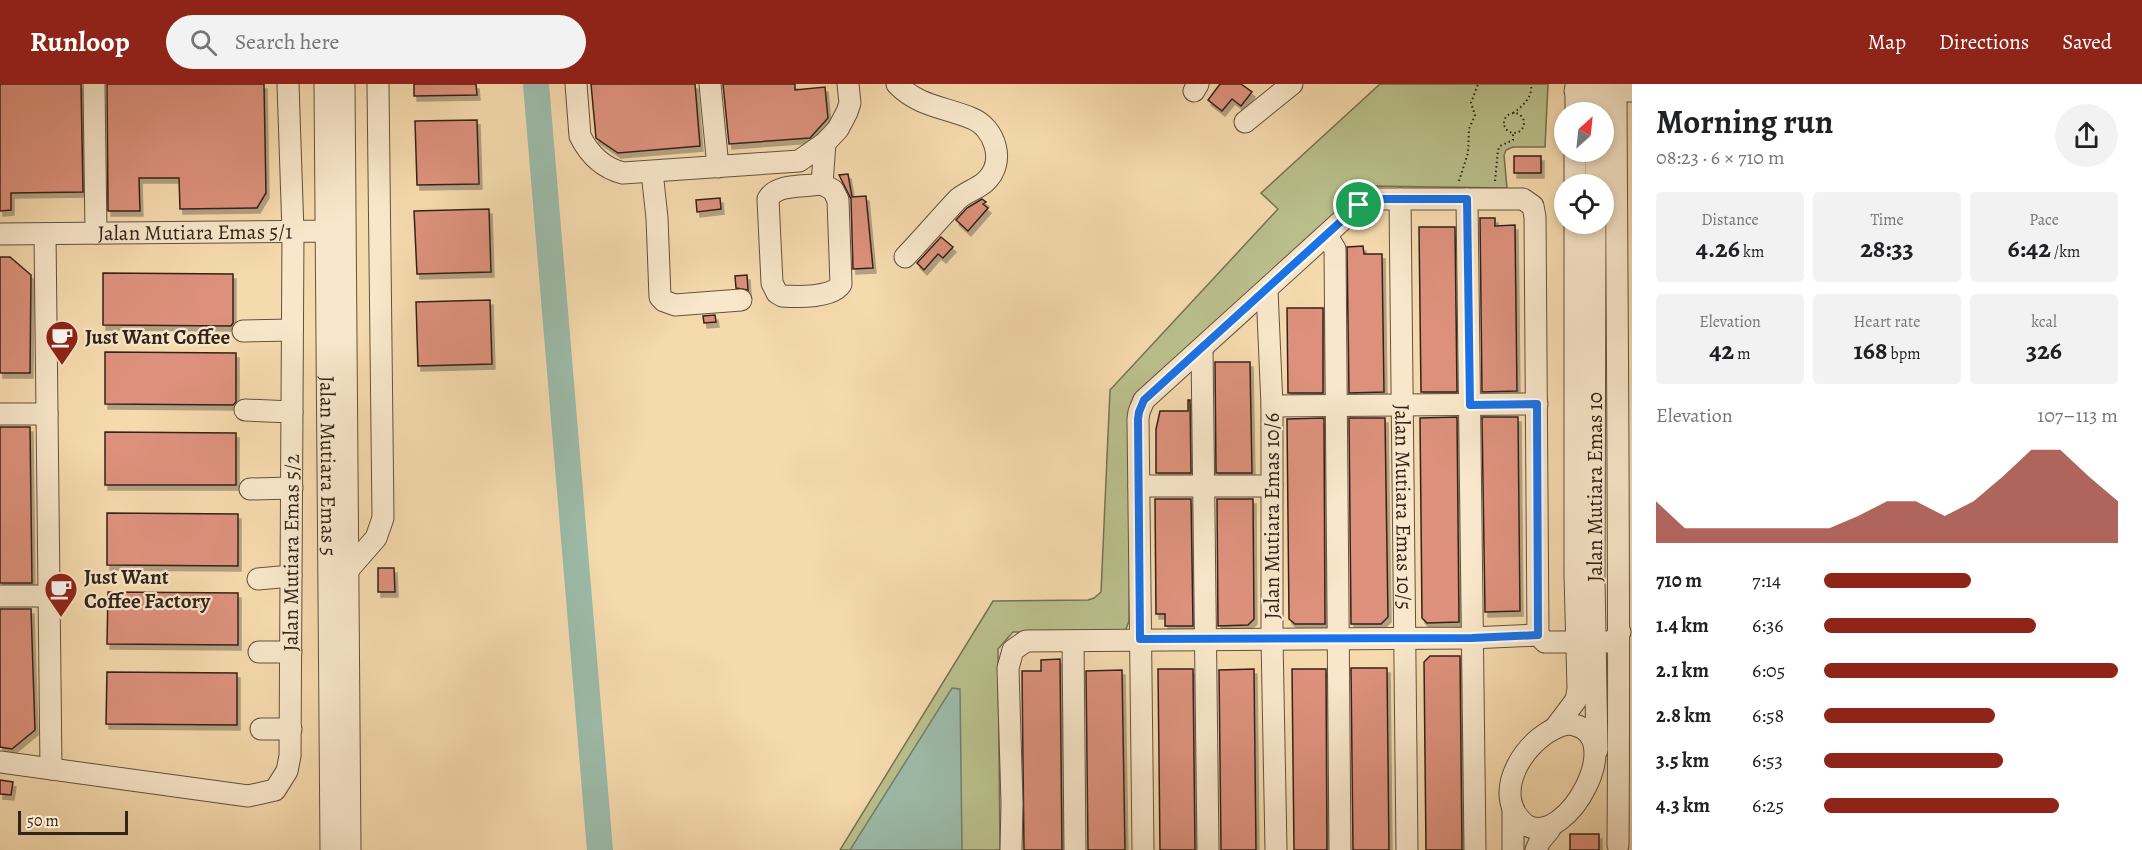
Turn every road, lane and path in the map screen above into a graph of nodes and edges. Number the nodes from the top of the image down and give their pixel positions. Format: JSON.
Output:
{"nodes":[{"id":1,"x":94,"y":84,"type":"edge"},
{"id":2,"x":288,"y":84,"type":"edge"},
{"id":3,"x":325,"y":84,"type":"edge"},
{"id":4,"x":344,"y":84,"type":"edge"},
{"id":5,"x":378,"y":84,"type":"edge"},
{"id":6,"x":576,"y":84,"type":"edge"},
{"id":7,"x":710,"y":84,"type":"edge"},
{"id":8,"x":848,"y":84,"type":"edge"},
{"id":9,"x":897,"y":84,"type":"edge"},
{"id":10,"x":1292,"y":84,"type":"edge"},
{"id":11,"x":1478,"y":84,"type":"edge"},
{"id":12,"x":1532,"y":84,"type":"edge"},
{"id":13,"x":1599,"y":89,"type":"edge"},
{"id":14,"x":1585,"y":102,"type":"edge"},
{"id":15,"x":1513,"y":113,"type":"junction"},
{"id":16,"x":1245,"y":122,"type":"dead end"},
{"id":17,"x":1513,"y":132,"type":"junction"},
{"id":18,"x":828,"y":140,"type":"junction"},
{"id":19,"x":1610,"y":162,"type":"edge"},
{"id":20,"x":718,"y":167,"type":"junction"},
{"id":21,"x":652,"y":172,"type":"junction"},
{"id":22,"x":822,"y":184,"type":"junction"},
{"id":23,"x":1400,"y":198,"type":"junction"},
{"id":24,"x":1462,"y":199,"type":"junction"},
{"id":25,"x":1493,"y":199,"type":"junction"},
{"id":26,"x":293,"y":232,"type":"junction"},
{"id":27,"x":336,"y":232,"type":"junction"},
{"id":28,"x":96,"y":233,"type":"junction"},
{"id":29,"x":0,"y":234,"type":"edge"},
{"id":30,"x":45,"y":234,"type":"junction"},
{"id":31,"x":1575,"y":234,"type":"edge"},
{"id":32,"x":1595,"y":234,"type":"edge"},
{"id":33,"x":1327,"y":236,"type":"junction"},
{"id":34,"x":905,"y":257,"type":"dead end"},
{"id":35,"x":1624,"y":284,"type":"edge"},
{"id":36,"x":1267,"y":290,"type":"junction"},
{"id":37,"x":741,"y":300,"type":"dead end"},
{"id":38,"x":292,"y":330,"type":"junction"},
{"id":39,"x":243,"y":331,"type":"dead end"},
{"id":40,"x":1202,"y":349,"type":"junction"},
{"id":41,"x":1624,"y":403,"type":"edge"},
{"id":42,"x":1537,"y":404,"type":"junction"},
{"id":43,"x":1470,"y":405,"type":"junction"},
{"id":44,"x":1272,"y":406,"type":"junction"},
{"id":45,"x":1337,"y":406,"type":"junction"},
{"id":46,"x":1401,"y":406,"type":"junction"},
{"id":47,"x":245,"y":411,"type":"dead end"},
{"id":48,"x":292,"y":412,"type":"junction"},
{"id":49,"x":0,"y":414,"type":"edge"},
{"id":50,"x":47,"y":414,"type":"junction"},
{"id":51,"x":1139,"y":486,"type":"junction"},
{"id":52,"x":1205,"y":486,"type":"junction"},
{"id":53,"x":1272,"y":486,"type":"junction"},
{"id":54,"x":292,"y":488,"type":"junction"},
{"id":55,"x":250,"y":489,"type":"dead end"},
{"id":56,"x":348,"y":514,"type":"junction"},
{"id":57,"x":379,"y":530,"type":"junction"},
{"id":58,"x":348,"y":570,"type":"junction"},
{"id":59,"x":291,"y":576,"type":"junction"},
{"id":60,"x":258,"y":579,"type":"dead end"},
{"id":61,"x":0,"y":596,"type":"edge"},
{"id":62,"x":50,"y":596,"type":"junction"},
{"id":63,"x":1626,"y":632,"type":"edge"},
{"id":64,"x":1586,"y":633,"type":"junction"},
{"id":65,"x":1538,"y":635,"type":"junction"},
{"id":66,"x":1272,"y":638,"type":"junction"},
{"id":67,"x":1340,"y":638,"type":"junction"},
{"id":68,"x":1405,"y":638,"type":"junction"},
{"id":69,"x":1472,"y":638,"type":"junction"},
{"id":70,"x":1140,"y":639,"type":"junction"},
{"id":71,"x":1205,"y":639,"type":"junction"},
{"id":72,"x":1073,"y":641,"type":"junction"},
{"id":73,"x":259,"y":651,"type":"dead end"},
{"id":74,"x":291,"y":652,"type":"junction"},
{"id":75,"x":1555,"y":728,"type":"junction"},
{"id":76,"x":261,"y":729,"type":"dead end"},
{"id":77,"x":291,"y":729,"type":"junction"},
{"id":78,"x":1597,"y":750,"type":"junction"},
{"id":79,"x":0,"y":762,"type":"edge"},
{"id":80,"x":51,"y":769,"type":"junction"},
{"id":81,"x":1513,"y":808,"type":"junction"},
{"id":82,"x":1551,"y":829,"type":"junction"},
{"id":83,"x":1618,"y":845,"type":"dead end"},
{"id":84,"x":331,"y":850,"type":"edge"},
{"id":85,"x":350,"y":850,"type":"edge"},
{"id":86,"x":1011,"y":850,"type":"edge"},
{"id":87,"x":1075,"y":850,"type":"edge"},
{"id":88,"x":1143,"y":850,"type":"edge"},
{"id":89,"x":1208,"y":850,"type":"edge"},
{"id":90,"x":1276,"y":850,"type":"edge"},
{"id":91,"x":1340,"y":850,"type":"edge"},
{"id":92,"x":1407,"y":850,"type":"edge"},
{"id":93,"x":1475,"y":850,"type":"edge"},
{"id":94,"x":1513,"y":850,"type":"edge"},
{"id":95,"x":1536,"y":850,"type":"edge"}],
"edges":[{"from":1,"to":28,"type":"street"},
{"from":2,"to":26,"type":"street","name":"Jalan Mutiara Emas 5/2"},
{"from":3,"to":27,"type":"street","name":"Jalan Mutiara Emas 5"},
{"from":4,"to":27,"type":"street","name":"Jalan Mutiara Emas 5"},
{"from":5,"to":57,"type":"street"},
{"from":6,"to":21,"type":"street"},
{"from":7,"to":20,"type":"street"},
{"from":8,"to":18,"type":"street"},
{"from":9,"to":34,"type":"street"},
{"from":10,"to":16,"type":"street"},
{"from":11,"to":24,"type":"path"},
{"from":12,"to":15,"type":"path"},
{"from":13,"to":14,"type":"street"},
{"from":15,"to":17,"type":"path"},
{"from":15,"to":17,"type":"path"},
{"from":17,"to":25,"type":"path"},
{"from":18,"to":20,"type":"street"},
{"from":18,"to":22,"type":"street"},
{"from":19,"to":35,"type":"street"},
{"from":20,"to":21,"type":"street"},
{"from":21,"to":37,"type":"street"},
{"from":22,"to":22,"type":"street"},
{"from":23,"to":24,"type":"street"},
{"from":23,"to":33,"type":"street"},
{"from":23,"to":46,"type":"street","name":"Jalan Mutiara Emas 10/5"},
{"from":24,"to":25,"type":"street"},
{"from":24,"to":43,"type":"street"},
{"from":25,"to":42,"type":"street"},
{"from":26,"to":27,"type":"street","name":"Jalan Mutiara Emas 5/1"},
{"from":26,"to":28,"type":"street","name":"Jalan Mutiara Emas 5/1"},
{"from":26,"to":38,"type":"street","name":"Jalan Mutiara Emas 5/2"},
{"from":27,"to":56,"type":"street","name":"Jalan Mutiara Emas 5"},
{"from":27,"to":84,"type":"street","name":"Jalan Mutiara Emas 5"},
{"from":28,"to":30,"type":"street","name":"Jalan Mutiara Emas 5/1"},
{"from":29,"to":30,"type":"street","name":"Jalan Mutiara Emas 5/1"},
{"from":30,"to":50,"type":"street"},
{"from":31,"to":64,"type":"street","name":"Jalan Mutiara Emas 10"},
{"from":32,"to":64,"type":"street","name":"Jalan Mutiara Emas 10"},
{"from":33,"to":36,"type":"street"},
{"from":33,"to":45,"type":"street"},
{"from":35,"to":41,"type":"street"},
{"from":36,"to":40,"type":"street"},
{"from":36,"to":44,"type":"street","name":"Jalan Mutiara Emas 10/6"},
{"from":38,"to":39,"type":"street"},
{"from":38,"to":48,"type":"street","name":"Jalan Mutiara Emas 5/2"},
{"from":40,"to":51,"type":"street"},
{"from":40,"to":52,"type":"street"},
{"from":41,"to":63,"type":"street"},
{"from":42,"to":43,"type":"street"},
{"from":42,"to":65,"type":"street"},
{"from":43,"to":46,"type":"street"},
{"from":43,"to":69,"type":"street"},
{"from":44,"to":45,"type":"street"},
{"from":44,"to":53,"type":"street","name":"Jalan Mutiara Emas 10/6"},
{"from":45,"to":46,"type":"street"},
{"from":45,"to":67,"type":"street"},
{"from":46,"to":68,"type":"street","name":"Jalan Mutiara Emas 10/5"},
{"from":47,"to":48,"type":"street"},
{"from":48,"to":54,"type":"street","name":"Jalan Mutiara Emas 5/2"},
{"from":49,"to":50,"type":"street"},
{"from":50,"to":62,"type":"street"},
{"from":51,"to":52,"type":"street"},
{"from":51,"to":70,"type":"street"},
{"from":52,"to":53,"type":"street"},
{"from":52,"to":71,"type":"street"},
{"from":53,"to":66,"type":"street","name":"Jalan Mutiara Emas 10/6"},
{"from":54,"to":55,"type":"street"},
{"from":54,"to":59,"type":"street","name":"Jalan Mutiara Emas 5/2"},
{"from":56,"to":57,"type":"street"},
{"from":56,"to":58,"type":"street","name":"Jalan Mutiara Emas 5"},
{"from":57,"to":58,"type":"street"},
{"from":58,"to":85,"type":"street","name":"Jalan Mutiara Emas 5"},
{"from":59,"to":60,"type":"street"},
{"from":59,"to":74,"type":"street","name":"Jalan Mutiara Emas 5/2"},
{"from":61,"to":62,"type":"street"},
{"from":62,"to":80,"type":"street"},
{"from":63,"to":64,"type":"street"},
{"from":63,"to":83,"type":"street"},
{"from":64,"to":65,"type":"street"},
{"from":64,"to":75,"type":"street","name":"Jalan Mutiara Emas 10"},
{"from":64,"to":78,"type":"street","name":"Jalan Mutiara Emas 10"},
{"from":65,"to":69,"type":"street"},
{"from":66,"to":67,"type":"street"},
{"from":66,"to":71,"type":"street"},
{"from":66,"to":90,"type":"street","name":"Jalan Mutiara Emas 10/6"},
{"from":67,"to":68,"type":"street"},
{"from":67,"to":91,"type":"street"},
{"from":68,"to":69,"type":"street"},
{"from":68,"to":92,"type":"street","name":"Jalan Mutiara Emas 10/5"},
{"from":69,"to":93,"type":"street"},
{"from":70,"to":71,"type":"street"},
{"from":70,"to":72,"type":"street"},
{"from":70,"to":88,"type":"street"},
{"from":71,"to":89,"type":"street"},
{"from":72,"to":86,"type":"street"},
{"from":72,"to":87,"type":"street"},
{"from":73,"to":74,"type":"street"},
{"from":74,"to":77,"type":"street","name":"Jalan Mutiara Emas 5/2"},
{"from":75,"to":78,"type":"street"},
{"from":75,"to":81,"type":"street"},
{"from":76,"to":77,"type":"street"},
{"from":77,"to":80,"type":"street","name":"Jalan Mutiara Emas 5/2"},
{"from":78,"to":82,"type":"street"},
{"from":79,"to":80,"type":"street","name":"Jalan Mutiara Emas 5/2"},
{"from":81,"to":82,"type":"street"},
{"from":81,"to":94,"type":"street"},
{"from":82,"to":95,"type":"street"}]}
